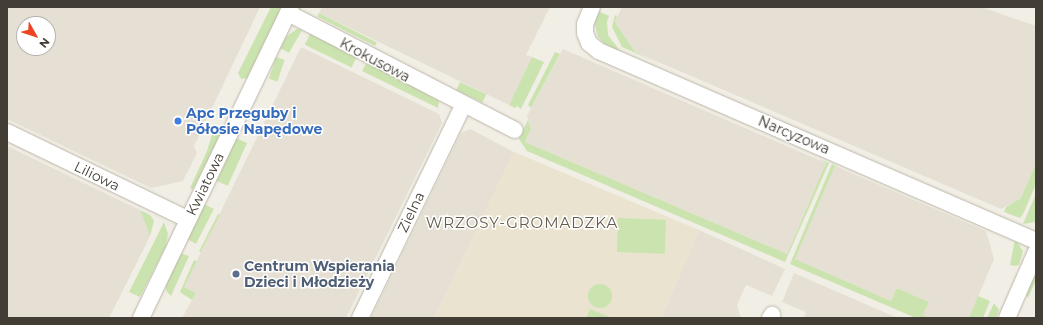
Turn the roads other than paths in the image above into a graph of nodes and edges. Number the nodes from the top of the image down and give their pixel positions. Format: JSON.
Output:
{"nodes":[{"id":1,"x":592,"y":7,"type":"edge"},
{"id":2,"x":290,"y":10,"type":"edge"},
{"id":3,"x":463,"y":106,"type":"junction"},
{"id":4,"x":515,"y":130,"type":"dead end"},
{"id":5,"x":7,"y":132,"type":"edge"},
{"id":6,"x":187,"y":219,"type":"junction"},
{"id":7,"x":1036,"y":241,"type":"edge"},
{"id":8,"x":1036,"y":252,"type":"edge"},
{"id":9,"x":141,"y":318,"type":"edge"},
{"id":10,"x":360,"y":318,"type":"edge"},
{"id":11,"x":1007,"y":318,"type":"edge"}],
"edges":[{"from":1,"to":7,"type":"street","name":"Narcyzowa"},
{"from":2,"to":3,"type":"street","name":"Krokusowa"},
{"from":2,"to":6,"type":"street","name":"Kwiatowa"},
{"from":3,"to":4,"type":"street","name":"Krokusowa"},
{"from":3,"to":10,"type":"street","name":"Zielna"},
{"from":5,"to":6,"type":"street","name":"Liliowa"},
{"from":6,"to":9,"type":"street","name":"Kwiatowa"},
{"from":8,"to":11,"type":"street"}]}
